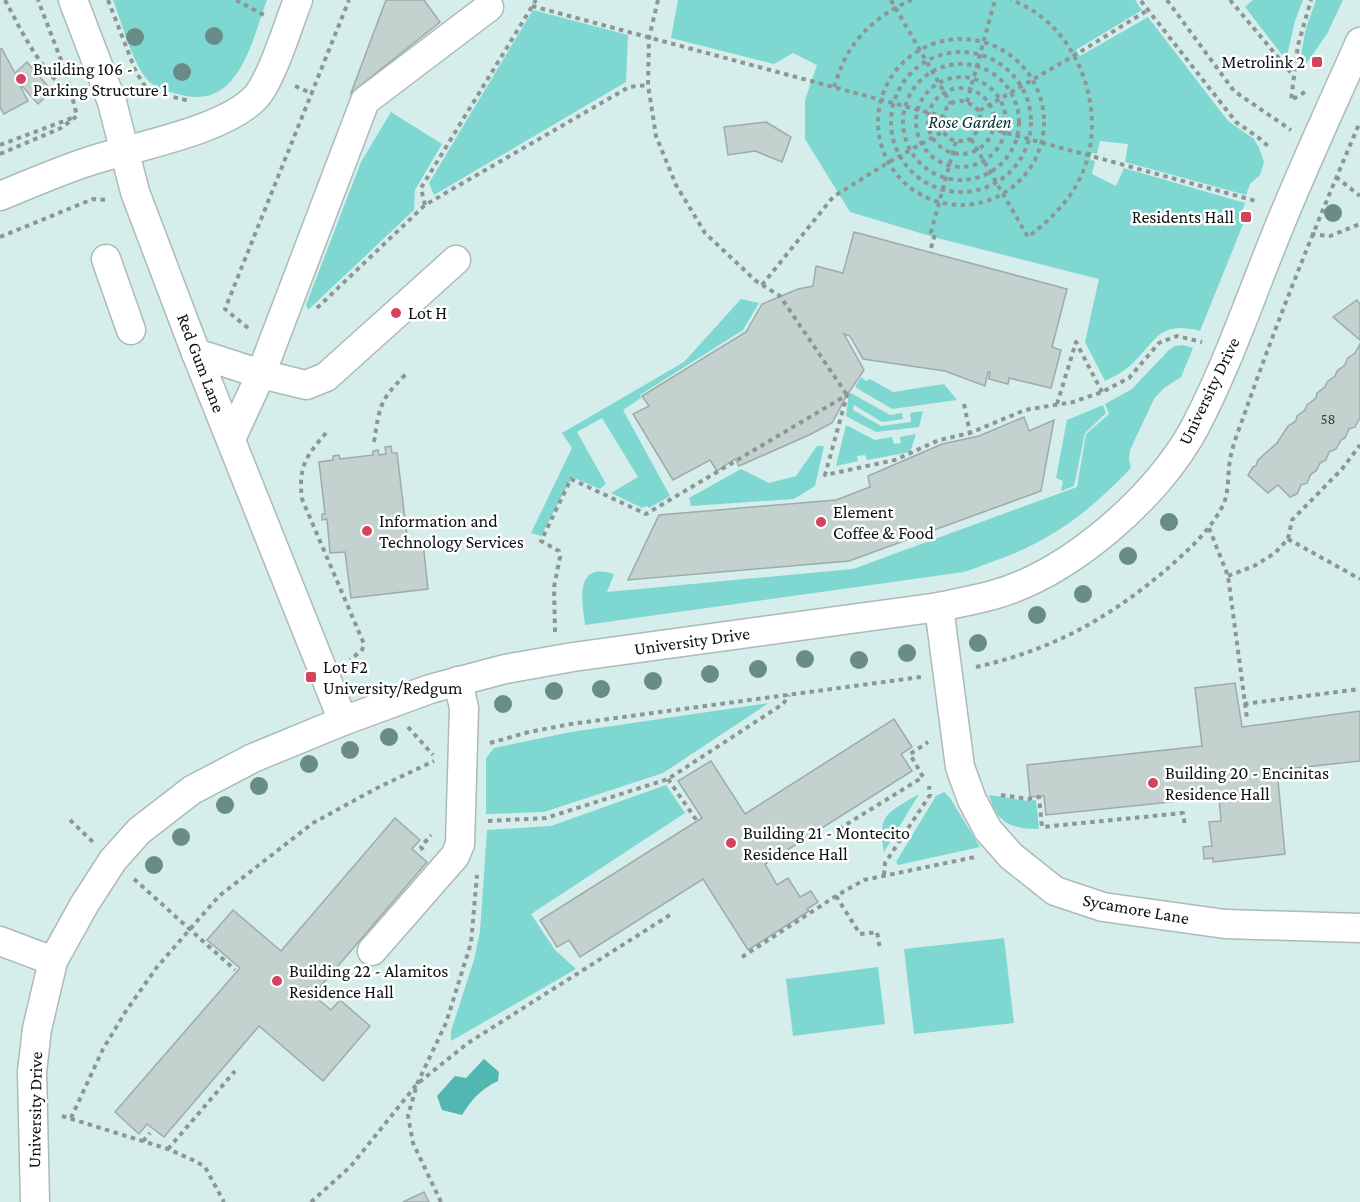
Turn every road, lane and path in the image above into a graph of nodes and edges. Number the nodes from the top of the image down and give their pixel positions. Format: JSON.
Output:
{"nodes":[{"id":1,"x":4,"y":0,"type":"edge"},
{"id":2,"x":38,"y":0,"type":"edge"},
{"id":3,"x":73,"y":0,"type":"edge"},
{"id":4,"x":108,"y":0,"type":"edge"},
{"id":5,"x":236,"y":0,"type":"edge"},
{"id":6,"x":298,"y":0,"type":"edge"},
{"id":7,"x":349,"y":0,"type":"edge"},
{"id":8,"x":536,"y":0,"type":"edge"},
{"id":9,"x":658,"y":0,"type":"edge"},
{"id":10,"x":891,"y":0,"type":"edge"},
{"id":11,"x":912,"y":0,"type":"edge"},
{"id":12,"x":995,"y":0,"type":"edge"},
{"id":13,"x":1011,"y":0,"type":"edge"},
{"id":14,"x":1167,"y":0,"type":"edge"},
{"id":15,"x":1230,"y":0,"type":"edge"},
{"id":16,"x":1311,"y":0,"type":"edge"},
{"id":17,"x":1141,"y":1,"type":"edge"},
{"id":18,"x":532,"y":6,"type":"junction"},
{"id":19,"x":489,"y":7,"type":"dead end"},
{"id":20,"x":895,"y":7,"type":"junction"},
{"id":21,"x":1148,"y":10,"type":"junction"},
{"id":22,"x":268,"y":17,"type":"dead end"},
{"id":23,"x":649,"y":38,"type":"junction"},
{"id":24,"x":984,"y":40,"type":"junction"},
{"id":25,"x":1360,"y":42,"type":"edge"},
{"id":26,"x":920,"y":49,"type":"junction"},
{"id":27,"x":980,"y":53,"type":"junction"},
{"id":28,"x":1075,"y":55,"type":"junction"},
{"id":29,"x":926,"y":60,"type":"junction"},
{"id":30,"x":977,"y":65,"type":"junction"},
{"id":31,"x":932,"y":71,"type":"junction"},
{"id":32,"x":1293,"y":75,"type":"junction"},
{"id":33,"x":974,"y":77,"type":"junction"},
{"id":34,"x":1034,"y":80,"type":"junction"},
{"id":35,"x":939,"y":82,"type":"junction"},
{"id":36,"x":648,"y":85,"type":"junction"},
{"id":37,"x":1310,"y":85,"type":"dead end"},
{"id":38,"x":1023,"y":86,"type":"junction"},
{"id":39,"x":834,"y":87,"type":"junction"},
{"id":40,"x":971,"y":89,"type":"junction"},
{"id":41,"x":945,"y":92,"type":"junction"},
{"id":42,"x":1012,"y":93,"type":"junction"},
{"id":43,"x":72,"y":95,"type":"junction"},
{"id":44,"x":1000,"y":99,"type":"junction"},
{"id":45,"x":880,"y":100,"type":"junction"},
{"id":46,"x":199,"y":102,"type":"dead end"},
{"id":47,"x":967,"y":102,"type":"junction"},
{"id":48,"x":893,"y":104,"type":"junction"},
{"id":49,"x":951,"y":104,"type":"junction"},
{"id":50,"x":990,"y":104,"type":"junction"},
{"id":51,"x":905,"y":107,"type":"junction"},
{"id":52,"x":917,"y":110,"type":"junction"},
{"id":53,"x":979,"y":111,"type":"junction"},
{"id":54,"x":929,"y":113,"type":"junction"},
{"id":55,"x":77,"y":116,"type":"junction"},
{"id":56,"x":941,"y":116,"type":"junction"},
{"id":57,"x":1360,"y":122,"type":"edge"},
{"id":58,"x":981,"y":126,"type":"junction"},
{"id":59,"x":993,"y":130,"type":"junction"},
{"id":60,"x":944,"y":131,"type":"junction"},
{"id":61,"x":1006,"y":133,"type":"junction"},
{"id":62,"x":1017,"y":136,"type":"junction"},
{"id":63,"x":933,"y":138,"type":"junction"},
{"id":64,"x":971,"y":139,"type":"junction"},
{"id":65,"x":1030,"y":140,"type":"junction"},
{"id":66,"x":956,"y":141,"type":"junction"},
{"id":67,"x":1041,"y":143,"type":"junction"},
{"id":68,"x":0,"y":144,"type":"edge"},
{"id":69,"x":921,"y":144,"type":"junction"},
{"id":70,"x":1316,"y":144,"type":"junction"},
{"id":71,"x":1270,"y":148,"type":"dead end"},
{"id":72,"x":125,"y":150,"type":"junction"},
{"id":73,"x":911,"y":150,"type":"junction"},
{"id":74,"x":978,"y":150,"type":"junction"},
{"id":75,"x":952,"y":153,"type":"junction"},
{"id":76,"x":0,"y":154,"type":"edge"},
{"id":77,"x":900,"y":156,"type":"junction"},
{"id":78,"x":1088,"y":156,"type":"junction"},
{"id":79,"x":984,"y":161,"type":"junction"},
{"id":80,"x":889,"y":162,"type":"junction"},
{"id":81,"x":949,"y":165,"type":"junction"},
{"id":82,"x":990,"y":172,"type":"junction"},
{"id":83,"x":946,"y":177,"type":"junction"},
{"id":84,"x":1336,"y":177,"type":"junction"},
{"id":85,"x":996,"y":183,"type":"junction"},
{"id":86,"x":942,"y":190,"type":"junction"},
{"id":87,"x":1003,"y":194,"type":"junction"},
{"id":88,"x":0,"y":196,"type":"edge"},
{"id":89,"x":1360,"y":196,"type":"edge"},
{"id":90,"x":109,"y":200,"type":"dead end"},
{"id":91,"x":1256,"y":201,"type":"dead end"},
{"id":92,"x":938,"y":202,"type":"junction"},
{"id":93,"x":425,"y":205,"type":"junction"},
{"id":94,"x":1360,"y":224,"type":"edge"},
{"id":95,"x":1311,"y":234,"type":"junction"},
{"id":96,"x":0,"y":237,"type":"edge"},
{"id":97,"x":931,"y":248,"type":"dead end"},
{"id":98,"x":106,"y":259,"type":"dead end"},
{"id":99,"x":456,"y":260,"type":"dead end"},
{"id":100,"x":762,"y":285,"type":"junction"},
{"id":101,"x":282,"y":319,"type":"junction"},
{"id":102,"x":132,"y":330,"type":"dead end"},
{"id":103,"x":1202,"y":342,"type":"dead end"},
{"id":104,"x":271,"y":348,"type":"junction"},
{"id":105,"x":196,"y":353,"type":"junction"},
{"id":106,"x":261,"y":374,"type":"junction"},
{"id":107,"x":406,"y":374,"type":"dead end"},
{"id":108,"x":1102,"y":392,"type":"junction"},
{"id":109,"x":847,"y":395,"type":"junction"},
{"id":110,"x":964,"y":404,"type":"dead end"},
{"id":111,"x":1057,"y":404,"type":"junction"},
{"id":112,"x":326,"y":433,"type":"dead end"},
{"id":113,"x":970,"y":433,"type":"junction"},
{"id":114,"x":231,"y":439,"type":"junction"},
{"id":115,"x":374,"y":442,"type":"dead end"},
{"id":116,"x":1360,"y":445,"type":"edge"},
{"id":117,"x":1209,"y":528,"type":"junction"},
{"id":118,"x":1288,"y":539,"type":"junction"},
{"id":119,"x":1228,"y":576,"type":"junction"},
{"id":120,"x":1360,"y":579,"type":"edge"},
{"id":121,"x":939,"y":607,"type":"junction"},
{"id":122,"x":547,"y":637,"type":"dead end"},
{"id":123,"x":353,"y":667,"type":"dead end"},
{"id":124,"x":947,"y":674,"type":"junction"},
{"id":125,"x":458,"y":681,"type":"junction"},
{"id":126,"x":1360,"y":689,"type":"edge"},
{"id":127,"x":790,"y":694,"type":"junction"},
{"id":128,"x":1244,"y":704,"type":"junction"},
{"id":129,"x":1247,"y":718,"type":"dead end"},
{"id":130,"x":343,"y":722,"type":"junction"},
{"id":131,"x":929,"y":742,"type":"dead end"},
{"id":132,"x":464,"y":751,"type":"junction"},
{"id":133,"x":668,"y":779,"type":"junction"},
{"id":134,"x":929,"y":786,"type":"dead end"},
{"id":135,"x":972,"y":800,"type":"junction"},
{"id":136,"x":70,"y":820,"type":"dead end"},
{"id":137,"x":481,"y":821,"type":"dead end"},
{"id":138,"x":697,"y":821,"type":"dead end"},
{"id":139,"x":1185,"y":827,"type":"dead end"},
{"id":140,"x":839,"y":829,"type":"dead end"},
{"id":141,"x":98,"y":846,"type":"dead end"},
{"id":142,"x":1011,"y":856,"type":"junction"},
{"id":143,"x":477,"y":873,"type":"dead end"},
{"id":144,"x":129,"y":875,"type":"dead end"},
{"id":145,"x":884,"y":875,"type":"junction"},
{"id":146,"x":836,"y":896,"type":"junction"},
{"id":147,"x":673,"y":913,"type":"dead end"},
{"id":148,"x":1360,"y":928,"type":"edge"},
{"id":149,"x":189,"y":929,"type":"junction"},
{"id":150,"x":0,"y":941,"type":"edge"},
{"id":151,"x":880,"y":949,"type":"dead end"},
{"id":152,"x":372,"y":951,"type":"dead end"},
{"id":153,"x":742,"y":957,"type":"dead end"},
{"id":154,"x":53,"y":961,"type":"junction"},
{"id":155,"x":235,"y":970,"type":"dead end"},
{"id":156,"x":235,"y":1071,"type":"dead end"},
{"id":157,"x":417,"y":1084,"type":"junction"},
{"id":158,"x":56,"y":1115,"type":"dead end"},
{"id":159,"x":71,"y":1118,"type":"junction"},
{"id":160,"x":150,"y":1133,"type":"dead end"},
{"id":161,"x":143,"y":1141,"type":"junction"},
{"id":162,"x":168,"y":1149,"type":"junction"},
{"id":163,"x":35,"y":1202,"type":"edge"},
{"id":164,"x":224,"y":1202,"type":"edge"},
{"id":165,"x":311,"y":1202,"type":"edge"},
{"id":166,"x":441,"y":1202,"type":"edge"}],
"edges":[{"from":1,"to":43,"type":"path"},
{"from":2,"to":43,"type":"path"},
{"from":3,"to":72,"type":"street","name":"Red Gum Lane"},
{"from":4,"to":46,"type":"path"},
{"from":5,"to":22,"type":"path"},
{"from":6,"to":72,"type":"street"},
{"from":7,"to":104,"type":"path"},
{"from":8,"to":18,"type":"path"},
{"from":9,"to":23,"type":"path"},
{"from":10,"to":20,"type":"path"},
{"from":11,"to":20,"type":"path"},
{"from":12,"to":24,"type":"path"},
{"from":13,"to":28,"type":"path"},
{"from":14,"to":70,"type":"path"},
{"from":15,"to":32,"type":"path"},
{"from":16,"to":32,"type":"path"},
{"from":17,"to":21,"type":"path"},
{"from":18,"to":23,"type":"path"},
{"from":18,"to":93,"type":"path"},
{"from":19,"to":101,"type":"street"},
{"from":20,"to":26,"type":"path"},
{"from":20,"to":39,"type":"path"},
{"from":21,"to":28,"type":"path"},
{"from":21,"to":71,"type":"path"},
{"from":23,"to":36,"type":"path"},
{"from":23,"to":39,"type":"path"},
{"from":24,"to":26,"type":"path"},
{"from":24,"to":27,"type":"path"},
{"from":24,"to":34,"type":"path"},
{"from":25,"to":70,"type":"street","name":"University Drive"},
{"from":26,"to":29,"type":"path"},
{"from":26,"to":45,"type":"path"},
{"from":27,"to":29,"type":"path"},
{"from":27,"to":30,"type":"path"},
{"from":27,"to":38,"type":"path"},
{"from":28,"to":34,"type":"path"},
{"from":28,"to":78,"type":"path"},
{"from":29,"to":31,"type":"path"},
{"from":29,"to":48,"type":"path"},
{"from":30,"to":31,"type":"path"},
{"from":30,"to":33,"type":"path"},
{"from":30,"to":42,"type":"path"},
{"from":31,"to":35,"type":"path"},
{"from":31,"to":51,"type":"path"},
{"from":32,"to":37,"type":"path"},
{"from":33,"to":35,"type":"path"},
{"from":33,"to":40,"type":"path"},
{"from":33,"to":44,"type":"path"},
{"from":34,"to":38,"type":"path"},
{"from":34,"to":67,"type":"path"},
{"from":35,"to":41,"type":"path"},
{"from":35,"to":52,"type":"path"},
{"from":36,"to":93,"type":"path"},
{"from":36,"to":100,"type":"path"},
{"from":38,"to":42,"type":"path"},
{"from":38,"to":65,"type":"path"},
{"from":39,"to":45,"type":"path"},
{"from":40,"to":41,"type":"path"},
{"from":40,"to":47,"type":"path"},
{"from":40,"to":50,"type":"path"},
{"from":41,"to":49,"type":"path"},
{"from":41,"to":54,"type":"path"},
{"from":42,"to":44,"type":"path"},
{"from":42,"to":62,"type":"path"},
{"from":43,"to":55,"type":"path"},
{"from":44,"to":50,"type":"path"},
{"from":44,"to":61,"type":"path"},
{"from":45,"to":48,"type":"path"},
{"from":45,"to":80,"type":"path"},
{"from":47,"to":49,"type":"path"},
{"from":47,"to":53,"type":"path"},
{"from":48,"to":51,"type":"path"},
{"from":48,"to":77,"type":"path"},
{"from":49,"to":56,"type":"path"},
{"from":50,"to":53,"type":"path"},
{"from":50,"to":59,"type":"path"},
{"from":51,"to":52,"type":"path"},
{"from":51,"to":73,"type":"path"},
{"from":52,"to":54,"type":"path"},
{"from":52,"to":69,"type":"path"},
{"from":53,"to":58,"type":"path"},
{"from":54,"to":56,"type":"path"},
{"from":54,"to":63,"type":"path"},
{"from":55,"to":68,"type":"path"},
{"from":55,"to":76,"type":"path"},
{"from":56,"to":60,"type":"path"},
{"from":57,"to":84,"type":"path"},
{"from":58,"to":59,"type":"path"},
{"from":58,"to":64,"type":"path"},
{"from":59,"to":61,"type":"path"},
{"from":59,"to":74,"type":"path"},
{"from":60,"to":63,"type":"path"},
{"from":60,"to":66,"type":"path"},
{"from":61,"to":62,"type":"path"},
{"from":61,"to":79,"type":"path"},
{"from":62,"to":65,"type":"path"},
{"from":62,"to":82,"type":"path"},
{"from":63,"to":69,"type":"path"},
{"from":63,"to":75,"type":"path"},
{"from":64,"to":66,"type":"path"},
{"from":64,"to":74,"type":"path"},
{"from":65,"to":67,"type":"path"},
{"from":65,"to":85,"type":"path"},
{"from":66,"to":75,"type":"path"},
{"from":67,"to":78,"type":"path"},
{"from":67,"to":87,"type":"path"},
{"from":69,"to":73,"type":"path"},
{"from":69,"to":81,"type":"path"},
{"from":70,"to":121,"type":"street","name":"University Drive"},
{"from":72,"to":88,"type":"street"},
{"from":72,"to":105,"type":"street","name":"Red Gum Lane"},
{"from":73,"to":77,"type":"path"},
{"from":73,"to":83,"type":"path"},
{"from":74,"to":75,"type":"path"},
{"from":74,"to":79,"type":"path"},
{"from":75,"to":81,"type":"path"},
{"from":77,"to":80,"type":"path"},
{"from":77,"to":86,"type":"path"},
{"from":78,"to":87,"type":"path"},
{"from":78,"to":91,"type":"path"},
{"from":79,"to":81,"type":"path"},
{"from":79,"to":82,"type":"path"},
{"from":80,"to":92,"type":"path"},
{"from":80,"to":100,"type":"path"},
{"from":81,"to":83,"type":"path"},
{"from":82,"to":83,"type":"path"},
{"from":82,"to":85,"type":"path"},
{"from":83,"to":86,"type":"path"},
{"from":84,"to":89,"type":"path"},
{"from":84,"to":95,"type":"path"},
{"from":85,"to":86,"type":"path"},
{"from":85,"to":87,"type":"path"},
{"from":86,"to":92,"type":"path"},
{"from":87,"to":92,"type":"path"},
{"from":90,"to":96,"type":"path"},
{"from":92,"to":97,"type":"path"},
{"from":93,"to":101,"type":"path"},
{"from":94,"to":95,"type":"path"},
{"from":95,"to":117,"type":"path"},
{"from":98,"to":102,"type":"street"},
{"from":99,"to":106,"type":"street"},
{"from":100,"to":109,"type":"path"},
{"from":101,"to":104,"type":"street"},
{"from":103,"to":108,"type":"path"},
{"from":104,"to":106,"type":"street"},
{"from":105,"to":106,"type":"street"},
{"from":105,"to":114,"type":"street","name":"Red Gum Lane"},
{"from":106,"to":114,"type":"street"},
{"from":107,"to":115,"type":"path"},
{"from":108,"to":111,"type":"path"},
{"from":108,"to":111,"type":"path"},
{"from":109,"to":113,"type":"path"},
{"from":109,"to":122,"type":"path"},
{"from":110,"to":113,"type":"path"},
{"from":111,"to":113,"type":"path"},
{"from":112,"to":123,"type":"path"},
{"from":114,"to":130,"type":"street","name":"Red Gum Lane"},
{"from":116,"to":118,"type":"path"},
{"from":117,"to":119,"type":"path"},
{"from":117,"to":124,"type":"path"},
{"from":118,"to":119,"type":"path"},
{"from":118,"to":120,"type":"path"},
{"from":119,"to":128,"type":"path"},
{"from":121,"to":124,"type":"street","name":"Sycamore Lane"},
{"from":121,"to":125,"type":"street","name":"University Drive"},
{"from":124,"to":127,"type":"path"},
{"from":124,"to":135,"type":"street","name":"Sycamore Lane"},
{"from":125,"to":130,"type":"street","name":"University Drive"},
{"from":125,"to":132,"type":"street"},
{"from":126,"to":128,"type":"path"},
{"from":127,"to":132,"type":"path"},
{"from":127,"to":133,"type":"path"},
{"from":128,"to":129,"type":"path"},
{"from":130,"to":154,"type":"street","name":"University Drive"},
{"from":131,"to":140,"type":"path"},
{"from":132,"to":149,"type":"path"},
{"from":132,"to":152,"type":"street"},
{"from":133,"to":137,"type":"path"},
{"from":133,"to":138,"type":"path"},
{"from":134,"to":145,"type":"path"},
{"from":135,"to":139,"type":"path"},
{"from":135,"to":142,"type":"street","name":"Sycamore Lane"},
{"from":136,"to":141,"type":"path"},
{"from":142,"to":145,"type":"path"},
{"from":142,"to":148,"type":"street","name":"Sycamore Lane"},
{"from":143,"to":157,"type":"path"},
{"from":144,"to":149,"type":"path"},
{"from":145,"to":146,"type":"path"},
{"from":146,"to":151,"type":"path"},
{"from":146,"to":153,"type":"path"},
{"from":147,"to":157,"type":"path"},
{"from":149,"to":155,"type":"path"},
{"from":149,"to":159,"type":"path"},
{"from":150,"to":154,"type":"street"},
{"from":154,"to":163,"type":"street","name":"University Drive"},
{"from":156,"to":162,"type":"path"},
{"from":157,"to":165,"type":"path"},
{"from":157,"to":166,"type":"path"},
{"from":158,"to":159,"type":"path"},
{"from":159,"to":161,"type":"path"},
{"from":160,"to":161,"type":"path"},
{"from":161,"to":162,"type":"path"},
{"from":162,"to":164,"type":"path"}]}
